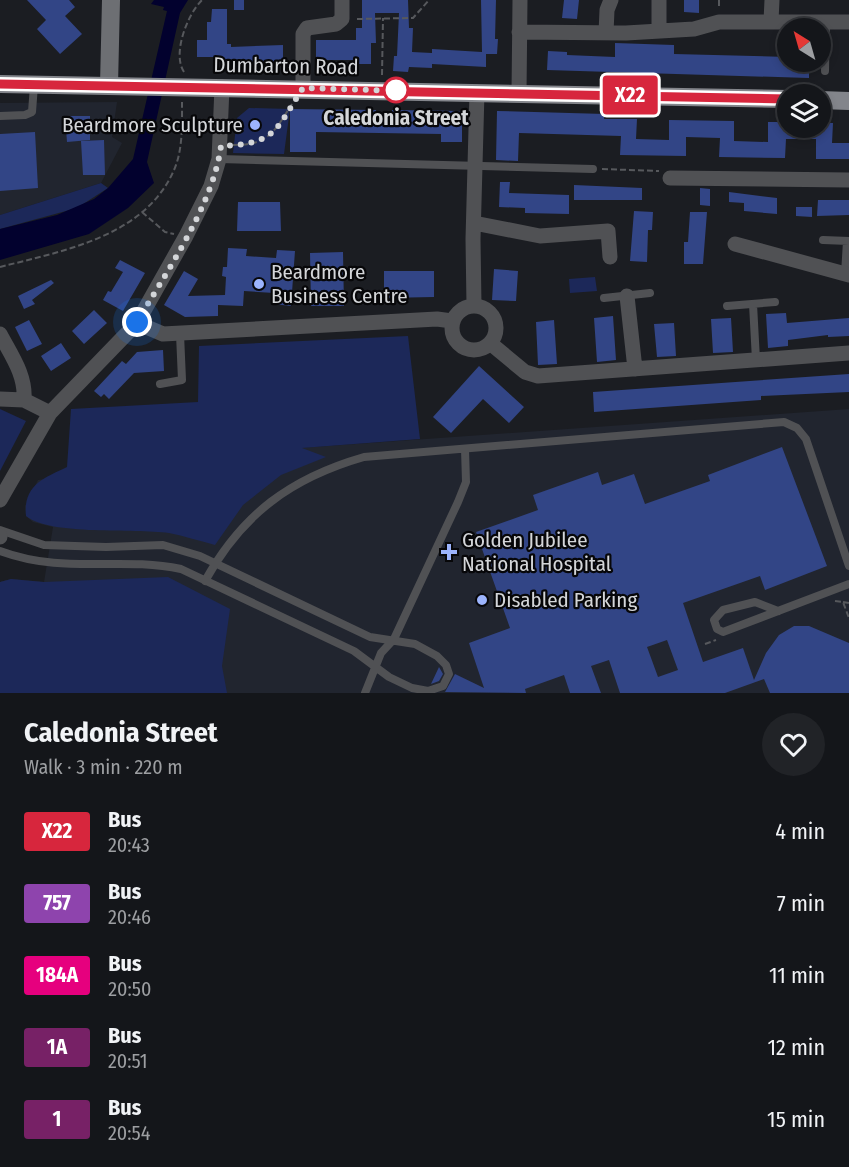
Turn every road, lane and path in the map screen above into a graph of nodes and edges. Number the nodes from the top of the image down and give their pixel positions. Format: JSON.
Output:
{"nodes":[{"id":1,"x":111,"y":0,"type":"edge"},
{"id":2,"x":202,"y":0,"type":"edge"},
{"id":3,"x":342,"y":0,"type":"edge"},
{"id":4,"x":429,"y":0,"type":"edge"},
{"id":5,"x":520,"y":0,"type":"edge"},
{"id":6,"x":611,"y":0,"type":"edge"},
{"id":7,"x":659,"y":0,"type":"edge"},
{"id":8,"x":772,"y":0,"type":"edge"},
{"id":9,"x":383,"y":18,"type":"junction"},
{"id":10,"x":342,"y":19,"type":"junction"},
{"id":11,"x":771,"y":21,"type":"junction"},
{"id":12,"x":777,"y":21,"type":"edge"},
{"id":13,"x":831,"y":22,"type":"edge"},
{"id":14,"x":849,"y":22,"type":"edge"},
{"id":15,"x":659,"y":31,"type":"junction"},
{"id":16,"x":519,"y":32,"type":"junction"},
{"id":17,"x":606,"y":33,"type":"junction"},
{"id":18,"x":181,"y":79,"type":"junction"},
{"id":19,"x":0,"y":84,"type":"edge"},
{"id":20,"x":34,"y":85,"type":"junction"},
{"id":21,"x":109,"y":85,"type":"junction"},
{"id":22,"x":222,"y":87,"type":"junction"},
{"id":23,"x":303,"y":88,"type":"junction"},
{"id":24,"x":381,"y":90,"type":"junction"},
{"id":25,"x":477,"y":92,"type":"junction"},
{"id":26,"x":519,"y":93,"type":"junction"},
{"id":27,"x":777,"y":99,"type":"edge"},
{"id":28,"x":831,"y":100,"type":"edge"},
{"id":29,"x":849,"y":101,"type":"edge"},
{"id":30,"x":0,"y":116,"type":"edge"},
{"id":31,"x":183,"y":131,"type":"dead end"},
{"id":32,"x":220,"y":152,"type":"junction"},
{"id":33,"x":475,"y":165,"type":"junction"},
{"id":34,"x":593,"y":169,"type":"joint"},
{"id":35,"x":670,"y":178,"type":"joint"},
{"id":36,"x":849,"y":180,"type":"edge"},
{"id":37,"x":142,"y":212,"type":"junction"},
{"id":38,"x":474,"y":223,"type":"junction"},
{"id":39,"x":186,"y":236,"type":"junction"},
{"id":40,"x":823,"y":240,"type":"dead end"},
{"id":41,"x":848,"y":241,"type":"edge"},
{"id":42,"x":735,"y":243,"type":"dead end"},
{"id":43,"x":610,"y":257,"type":"dead end"},
{"id":44,"x":0,"y":267,"type":"edge"},
{"id":45,"x":847,"y":275,"type":"edge"},
{"id":46,"x":650,"y":293,"type":"dead end"},
{"id":47,"x":627,"y":296,"type":"junction"},
{"id":48,"x":604,"y":298,"type":"dead end"},
{"id":49,"x":775,"y":302,"type":"dead end"},
{"id":50,"x":753,"y":303,"type":"junction"},
{"id":51,"x":474,"y":305,"type":"junction"},
{"id":52,"x":727,"y":306,"type":"dead end"},
{"id":53,"x":452,"y":321,"type":"junction"},
{"id":54,"x":137,"y":322,"type":"junction"},
{"id":55,"x":0,"y":334,"type":"edge"},
{"id":56,"x":180,"y":334,"type":"junction"},
{"id":57,"x":490,"y":343,"type":"junction"},
{"id":58,"x":849,"y":353,"type":"edge"},
{"id":59,"x":756,"y":360,"type":"junction"},
{"id":60,"x":635,"y":369,"type":"junction"},
{"id":61,"x":160,"y":384,"type":"dead end"},
{"id":62,"x":0,"y":399,"type":"edge"},
{"id":63,"x":24,"y":400,"type":"junction"},
{"id":64,"x":50,"y":413,"type":"junction"},
{"id":65,"x":465,"y":449,"type":"junction"},
{"id":66,"x":0,"y":500,"type":"edge"},
{"id":67,"x":0,"y":530,"type":"edge"},
{"id":68,"x":0,"y":551,"type":"edge"},
{"id":69,"x":215,"y":563,"type":"junction"},
{"id":70,"x":849,"y":566,"type":"edge"},
{"id":71,"x":205,"y":580,"type":"junction"},
{"id":72,"x":849,"y":584,"type":"edge"},
{"id":73,"x":843,"y":602,"type":"dead end"},
{"id":74,"x":849,"y":603,"type":"edge"},
{"id":75,"x":778,"y":611,"type":"junction"},
{"id":76,"x":394,"y":639,"type":"junction"},
{"id":77,"x":377,"y":668,"type":"junction"},
{"id":78,"x":365,"y":693,"type":"edge"}],
"edges":[{"from":1,"to":21,"type":"main road"},
{"from":2,"to":18,"type":"path"},
{"from":3,"to":10,"type":"street"},
{"from":4,"to":9,"type":"path"},
{"from":5,"to":16,"type":"street"},
{"from":6,"to":17,"type":"street"},
{"from":7,"to":15,"type":"street"},
{"from":8,"to":11,"type":"street"},
{"from":9,"to":10,"type":"path"},
{"from":9,"to":24,"type":"path"},
{"from":10,"to":23,"type":"street"},
{"from":11,"to":12,"type":"street"},
{"from":11,"to":15,"type":"street"},
{"from":13,"to":14,"type":"street"},
{"from":15,"to":17,"type":"street"},
{"from":16,"to":17,"type":"street"},
{"from":16,"to":26,"type":"street"},
{"from":18,"to":21,"type":"main road","name":"Dumbarton Road"},
{"from":18,"to":22,"type":"main road","name":"Dumbarton Road"},
{"from":19,"to":20,"type":"main road","name":"Dumbarton Road"},
{"from":20,"to":21,"type":"main road","name":"Dumbarton Road"},
{"from":20,"to":30,"type":"lane"},
{"from":22,"to":23,"type":"main road","name":"Dumbarton Road"},
{"from":22,"to":32,"type":"street"},
{"from":23,"to":24,"type":"main road","name":"Dumbarton Road"},
{"from":23,"to":32,"type":"path"},
{"from":24,"to":25,"type":"main road","name":"Dumbarton Road"},
{"from":25,"to":26,"type":"main road","name":"Dumbarton Road"},
{"from":25,"to":33,"type":"street"},
{"from":26,"to":27,"type":"main road","name":"Dumbarton Road"},
{"from":28,"to":29,"type":"main road"},
{"from":31,"to":37,"type":"path"},
{"from":32,"to":33,"type":"lane"},
{"from":32,"to":39,"type":"street"},
{"from":33,"to":34,"type":"lane"},
{"from":33,"to":38,"type":"street"},
{"from":34,"to":35,"type":"path"},
{"from":35,"to":36,"type":"street"},
{"from":37,"to":39,"type":"path"},
{"from":37,"to":44,"type":"path"},
{"from":38,"to":43,"type":"street"},
{"from":38,"to":51,"type":"street"},
{"from":39,"to":54,"type":"street"},
{"from":40,"to":41,"type":"lane"},
{"from":41,"to":45,"type":"lane"},
{"from":42,"to":45,"type":"street"},
{"from":46,"to":47,"type":"lane"},
{"from":47,"to":48,"type":"lane"},
{"from":47,"to":60,"type":"street"},
{"from":49,"to":50,"type":"lane"},
{"from":50,"to":52,"type":"lane"},
{"from":50,"to":59,"type":"lane"},
{"from":51,"to":53,"type":"street"},
{"from":51,"to":57,"type":"street"},
{"from":53,"to":56,"type":"street"},
{"from":53,"to":57,"type":"street"},
{"from":54,"to":56,"type":"street"},
{"from":54,"to":64,"type":"street"},
{"from":55,"to":63,"type":"street"},
{"from":56,"to":61,"type":"lane"},
{"from":57,"to":60,"type":"street"},
{"from":58,"to":59,"type":"street"},
{"from":59,"to":60,"type":"street"},
{"from":62,"to":63,"type":"street"},
{"from":63,"to":64,"type":"street"},
{"from":64,"to":66,"type":"street"},
{"from":65,"to":69,"type":"lane"},
{"from":65,"to":70,"type":"lane"},
{"from":65,"to":76,"type":"lane"},
{"from":67,"to":69,"type":"lane"},
{"from":68,"to":71,"type":"lane"},
{"from":69,"to":71,"type":"lane"},
{"from":69,"to":76,"type":"lane"},
{"from":71,"to":77,"type":"lane"},
{"from":72,"to":75,"type":"lane"},
{"from":73,"to":74,"type":"path"},
{"from":75,"to":75,"type":"lane"},
{"from":76,"to":77,"type":"lane"},
{"from":76,"to":77,"type":"lane"},
{"from":77,"to":78,"type":"lane"}]}
